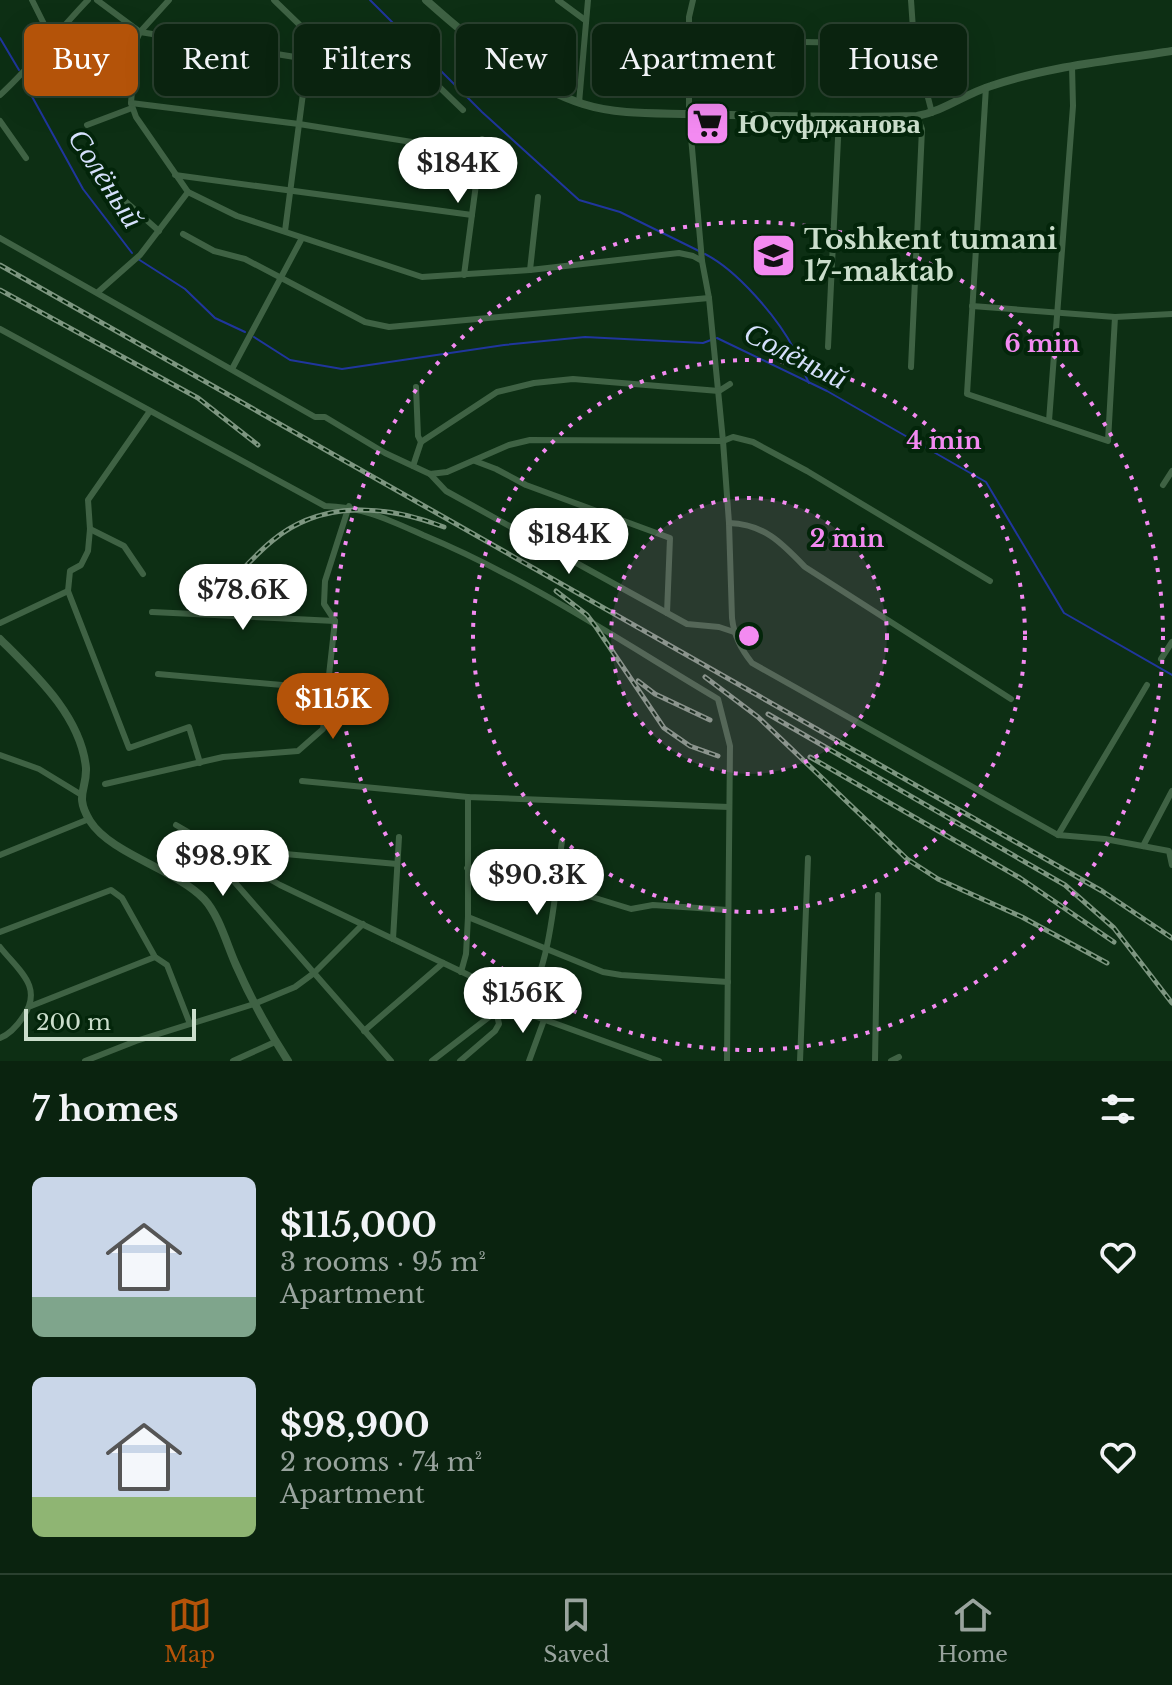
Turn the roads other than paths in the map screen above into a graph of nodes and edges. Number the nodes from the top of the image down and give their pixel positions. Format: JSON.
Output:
{"nodes":[{"id":1,"x":32,"y":0,"type":"edge"},
{"id":2,"x":88,"y":0,"type":"edge"},
{"id":3,"x":97,"y":0,"type":"edge"},
{"id":4,"x":169,"y":0,"type":"edge"},
{"id":5,"x":274,"y":0,"type":"edge"},
{"id":6,"x":426,"y":0,"type":"edge"},
{"id":7,"x":558,"y":0,"type":"edge"},
{"id":8,"x":588,"y":0,"type":"edge"},
{"id":9,"x":693,"y":0,"type":"edge"},
{"id":10,"x":911,"y":0,"type":"edge"},
{"id":11,"x":585,"y":20,"type":"junction"},
{"id":12,"x":44,"y":24,"type":"edge"},
{"id":13,"x":65,"y":24,"type":"edge"},
{"id":14,"x":298,"y":24,"type":"edge"},
{"id":15,"x":913,"y":24,"type":"edge"},
{"id":16,"x":140,"y":32,"type":"junction"},
{"id":17,"x":1172,"y":51,"type":"edge"},
{"id":18,"x":294,"y":57,"type":"edge"},
{"id":19,"x":1072,"y":66,"type":"junction"},
{"id":20,"x":24,"y":74,"type":"edge"},
{"id":21,"x":986,"y":87,"type":"junction"},
{"id":22,"x":440,"y":88,"type":"edge"},
{"id":23,"x":0,"y":95,"type":"edge"},
{"id":24,"x":303,"y":96,"type":"edge"},
{"id":25,"x":928,"y":96,"type":"edge"},
{"id":26,"x":579,"y":103,"type":"junction"},
{"id":27,"x":131,"y":105,"type":"junction"},
{"id":28,"x":463,"y":110,"type":"dead end"},
{"id":29,"x":932,"y":113,"type":"junction"},
{"id":30,"x":689,"y":114,"type":"junction"},
{"id":31,"x":917,"y":116,"type":"junction"},
{"id":32,"x":839,"y":118,"type":"junction"},
{"id":33,"x":0,"y":121,"type":"edge"},
{"id":34,"x":299,"y":124,"type":"junction"},
{"id":35,"x":87,"y":125,"type":"dead end"},
{"id":36,"x":482,"y":139,"type":"dead end"},
{"id":37,"x":481,"y":153,"type":"junction"},
{"id":38,"x":26,"y":158,"type":"dead end"},
{"id":39,"x":91,"y":161,"type":"dead end"},
{"id":40,"x":175,"y":175,"type":"junction"},
{"id":41,"x":291,"y":190,"type":"junction"},
{"id":42,"x":188,"y":192,"type":"junction"},
{"id":43,"x":538,"y":197,"type":"dead end"},
{"id":44,"x":472,"y":215,"type":"junction"},
{"id":45,"x":159,"y":231,"type":"junction"},
{"id":46,"x":285,"y":231,"type":"junction"},
{"id":47,"x":183,"y":234,"type":"dead end"},
{"id":48,"x":0,"y":238,"type":"edge"},
{"id":49,"x":302,"y":238,"type":"junction"},
{"id":50,"x":702,"y":259,"type":"junction"},
{"id":51,"x":530,"y":270,"type":"junction"},
{"id":52,"x":464,"y":275,"type":"junction"},
{"id":53,"x":282,"y":279,"type":"junction"},
{"id":54,"x":98,"y":292,"type":"junction"},
{"id":55,"x":709,"y":298,"type":"junction"},
{"id":56,"x":972,"y":306,"type":"junction"},
{"id":57,"x":1056,"y":313,"type":"junction"},
{"id":58,"x":1172,"y":314,"type":"edge"},
{"id":59,"x":1115,"y":317,"type":"junction"},
{"id":60,"x":0,"y":329,"type":"edge"},
{"id":61,"x":828,"y":347,"type":"dead end"},
{"id":62,"x":911,"y":367,"type":"dead end"},
{"id":63,"x":232,"y":369,"type":"junction"},
{"id":64,"x":730,"y":384,"type":"dead end"},
{"id":65,"x":416,"y":387,"type":"dead end"},
{"id":66,"x":719,"y":391,"type":"junction"},
{"id":67,"x":150,"y":411,"type":"junction"},
{"id":68,"x":1049,"y":421,"type":"junction"},
{"id":69,"x":723,"y":441,"type":"junction"},
{"id":70,"x":421,"y":442,"type":"junction"},
{"id":71,"x":496,"y":450,"type":"junction"},
{"id":72,"x":475,"y":461,"type":"junction"},
{"id":73,"x":413,"y":466,"type":"junction"},
{"id":74,"x":496,"y":469,"type":"junction"},
{"id":75,"x":1172,"y":471,"type":"edge"},
{"id":76,"x":430,"y":474,"type":"junction"},
{"id":77,"x":1163,"y":485,"type":"dead end"},
{"id":78,"x":349,"y":506,"type":"junction"},
{"id":79,"x":729,"y":523,"type":"junction"},
{"id":80,"x":90,"y":529,"type":"junction"},
{"id":81,"x":143,"y":574,"type":"dead end"},
{"id":82,"x":990,"y":581,"type":"dead end"},
{"id":83,"x":68,"y":591,"type":"junction"},
{"id":84,"x":152,"y":612,"type":"dead end"},
{"id":85,"x":667,"y":613,"type":"junction"},
{"id":86,"x":335,"y":621,"type":"junction"},
{"id":87,"x":0,"y":623,"type":"edge"},
{"id":88,"x":734,"y":632,"type":"junction"},
{"id":89,"x":0,"y":639,"type":"edge"},
{"id":90,"x":1172,"y":642,"type":"edge"},
{"id":91,"x":1161,"y":659,"type":"dead end"},
{"id":92,"x":158,"y":674,"type":"dead end"},
{"id":93,"x":1147,"y":685,"type":"dead end"},
{"id":94,"x":327,"y":689,"type":"junction"},
{"id":95,"x":1011,"y":699,"type":"dead end"},
{"id":96,"x":0,"y":755,"type":"edge"},
{"id":97,"x":200,"y":763,"type":"junction"},
{"id":98,"x":302,"y":781,"type":"dead end"},
{"id":99,"x":105,"y":784,"type":"dead end"},
{"id":100,"x":1172,"y":791,"type":"edge"},
{"id":101,"x":80,"y":794,"type":"junction"},
{"id":102,"x":468,"y":797,"type":"junction"},
{"id":103,"x":729,"y":807,"type":"junction"},
{"id":104,"x":89,"y":819,"type":"junction"},
{"id":105,"x":176,"y":825,"type":"dead end"},
{"id":106,"x":1058,"y":835,"type":"junction"},
{"id":107,"x":399,"y":837,"type":"dead end"},
{"id":108,"x":562,"y":841,"type":"dead end"},
{"id":109,"x":1143,"y":846,"type":"junction"},
{"id":110,"x":285,"y":854,"type":"dead end"},
{"id":111,"x":0,"y":855,"type":"edge"},
{"id":112,"x":808,"y":858,"type":"dead end"},
{"id":113,"x":397,"y":864,"type":"junction"},
{"id":114,"x":1172,"y":865,"type":"edge"},
{"id":115,"x":467,"y":868,"type":"junction"},
{"id":116,"x":224,"y":870,"type":"dead end"},
{"id":117,"x":556,"y":886,"type":"junction"},
{"id":118,"x":878,"y":895,"type":"dead end"},
{"id":119,"x":728,"y":910,"type":"junction"},
{"id":120,"x":468,"y":917,"type":"junction"},
{"id":121,"x":363,"y":924,"type":"junction"},
{"id":122,"x":0,"y":932,"type":"edge"},
{"id":123,"x":393,"y":939,"type":"junction"},
{"id":124,"x":0,"y":947,"type":"edge"},
{"id":125,"x":547,"y":949,"type":"junction"},
{"id":126,"x":155,"y":957,"type":"junction"},
{"id":127,"x":443,"y":963,"type":"junction"},
{"id":128,"x":461,"y":972,"type":"junction"},
{"id":129,"x":314,"y":973,"type":"junction"},
{"id":130,"x":728,"y":982,"type":"junction"},
{"id":131,"x":504,"y":992,"type":"junction"},
{"id":132,"x":254,"y":1004,"type":"junction"},
{"id":133,"x":31,"y":1006,"type":"junction"},
{"id":134,"x":499,"y":1008,"type":"junction"},
{"id":135,"x":544,"y":1020,"type":"junction"},
{"id":136,"x":190,"y":1024,"type":"junction"},
{"id":137,"x":364,"y":1031,"type":"junction"},
{"id":138,"x":0,"y":1038,"type":"edge"},
{"id":139,"x":275,"y":1042,"type":"junction"},
{"id":140,"x":899,"y":1057,"type":"dead end"},
{"id":141,"x":96,"y":1059,"type":"edge"},
{"id":142,"x":85,"y":1061,"type":"edge"},
{"id":143,"x":233,"y":1061,"type":"edge"},
{"id":144,"x":288,"y":1061,"type":"edge"},
{"id":145,"x":391,"y":1061,"type":"edge"},
{"id":146,"x":432,"y":1061,"type":"edge"},
{"id":147,"x":460,"y":1061,"type":"edge"},
{"id":148,"x":529,"y":1061,"type":"edge"},
{"id":149,"x":659,"y":1061,"type":"edge"},
{"id":150,"x":727,"y":1061,"type":"edge"},
{"id":151,"x":800,"y":1061,"type":"edge"},
{"id":152,"x":875,"y":1061,"type":"edge"},
{"id":153,"x":891,"y":1061,"type":"edge"}],
"edges":[{"from":1,"to":12,"type":"street"},
{"from":2,"to":13,"type":"street"},
{"from":3,"to":16,"type":"street"},
{"from":4,"to":16,"type":"street"},
{"from":5,"to":14,"type":"street"},
{"from":6,"to":26,"type":"street"},
{"from":7,"to":11,"type":"street"},
{"from":8,"to":11,"type":"street"},
{"from":9,"to":30,"type":"street"},
{"from":10,"to":15,"type":"street"},
{"from":11,"to":26,"type":"street"},
{"from":16,"to":18,"type":"street"},
{"from":16,"to":27,"type":"street"},
{"from":17,"to":19,"type":"street"},
{"from":19,"to":21,"type":"street"},
{"from":19,"to":57,"type":"street"},
{"from":20,"to":23,"type":"street"},
{"from":21,"to":29,"type":"street"},
{"from":21,"to":56,"type":"street"},
{"from":22,"to":28,"type":"street"},
{"from":24,"to":34,"type":"street"},
{"from":25,"to":29,"type":"street"},
{"from":26,"to":30,"type":"street"},
{"from":27,"to":34,"type":"street"},
{"from":27,"to":35,"type":"street"},
{"from":27,"to":40,"type":"street"},
{"from":29,"to":31,"type":"street"},
{"from":30,"to":32,"type":"street"},
{"from":30,"to":50,"type":"street"},
{"from":31,"to":32,"type":"street"},
{"from":31,"to":62,"type":"street"},
{"from":32,"to":61,"type":"street"},
{"from":33,"to":38,"type":"street"},
{"from":34,"to":37,"type":"street"},
{"from":34,"to":41,"type":"street"},
{"from":36,"to":37,"type":"street"},
{"from":37,"to":44,"type":"street"},
{"from":39,"to":45,"type":"street"},
{"from":40,"to":41,"type":"street"},
{"from":40,"to":42,"type":"street"},
{"from":41,"to":44,"type":"street"},
{"from":41,"to":46,"type":"street"},
{"from":42,"to":45,"type":"street"},
{"from":42,"to":46,"type":"street"},
{"from":43,"to":51,"type":"street"},
{"from":44,"to":52,"type":"street"},
{"from":45,"to":54,"type":"street"},
{"from":46,"to":49,"type":"street"},
{"from":47,"to":53,"type":"street"},
{"from":48,"to":54,"type":"street"},
{"from":49,"to":52,"type":"street"},
{"from":49,"to":53,"type":"street"},
{"from":50,"to":51,"type":"street"},
{"from":50,"to":55,"type":"street"},
{"from":51,"to":52,"type":"street"},
{"from":53,"to":55,"type":"street"},
{"from":53,"to":63,"type":"street"},
{"from":54,"to":63,"type":"street"},
{"from":55,"to":66,"type":"street"},
{"from":56,"to":57,"type":"street"},
{"from":56,"to":68,"type":"street"},
{"from":57,"to":59,"type":"street"},
{"from":57,"to":68,"type":"street"},
{"from":58,"to":59,"type":"street"},
{"from":59,"to":68,"type":"street"},
{"from":60,"to":67,"type":"street"},
{"from":63,"to":73,"type":"street"},
{"from":64,"to":66,"type":"street"},
{"from":65,"to":70,"type":"street"},
{"from":66,"to":69,"type":"street"},
{"from":66,"to":70,"type":"street"},
{"from":67,"to":78,"type":"street"},
{"from":67,"to":80,"type":"street"},
{"from":69,"to":71,"type":"street"},
{"from":69,"to":79,"type":"street"},
{"from":69,"to":82,"type":"street"},
{"from":70,"to":73,"type":"street"},
{"from":71,"to":72,"type":"street"},
{"from":71,"to":74,"type":"street"},
{"from":72,"to":74,"type":"street"},
{"from":72,"to":76,"type":"street"},
{"from":73,"to":76,"type":"street"},
{"from":74,"to":85,"type":"street"},
{"from":75,"to":77,"type":"street"},
{"from":76,"to":85,"type":"street"},
{"from":78,"to":86,"type":"street"},
{"from":78,"to":103,"type":"street"},
{"from":79,"to":88,"type":"street"},
{"from":79,"to":95,"type":"street"},
{"from":80,"to":81,"type":"street"},
{"from":80,"to":83,"type":"street"},
{"from":83,"to":87,"type":"street"},
{"from":83,"to":97,"type":"street"},
{"from":84,"to":86,"type":"street"},
{"from":85,"to":88,"type":"street"},
{"from":86,"to":94,"type":"street"},
{"from":88,"to":106,"type":"street"},
{"from":89,"to":101,"type":"street"},
{"from":90,"to":91,"type":"street"},
{"from":92,"to":94,"type":"street"},
{"from":93,"to":106,"type":"street"},
{"from":94,"to":97,"type":"street"},
{"from":96,"to":101,"type":"street"},
{"from":97,"to":99,"type":"street"},
{"from":98,"to":102,"type":"street"},
{"from":100,"to":109,"type":"street"},
{"from":101,"to":104,"type":"street"},
{"from":102,"to":103,"type":"street"},
{"from":102,"to":115,"type":"street"},
{"from":103,"to":119,"type":"street"},
{"from":104,"to":111,"type":"street"},
{"from":104,"to":132,"type":"street"},
{"from":105,"to":121,"type":"street"},
{"from":106,"to":109,"type":"street"},
{"from":107,"to":113,"type":"street"},
{"from":108,"to":117,"type":"street"},
{"from":109,"to":114,"type":"street"},
{"from":110,"to":113,"type":"street"},
{"from":112,"to":151,"type":"street"},
{"from":113,"to":123,"type":"street"},
{"from":115,"to":117,"type":"street"},
{"from":115,"to":120,"type":"street"},
{"from":116,"to":129,"type":"street"},
{"from":117,"to":119,"type":"street"},
{"from":117,"to":125,"type":"street"},
{"from":118,"to":152,"type":"street"},
{"from":119,"to":130,"type":"street"},
{"from":120,"to":125,"type":"street"},
{"from":120,"to":128,"type":"street"},
{"from":121,"to":123,"type":"street"},
{"from":121,"to":129,"type":"street"},
{"from":122,"to":126,"type":"street"},
{"from":123,"to":127,"type":"street"},
{"from":124,"to":133,"type":"street"},
{"from":125,"to":130,"type":"street"},
{"from":125,"to":131,"type":"street"},
{"from":126,"to":133,"type":"street"},
{"from":126,"to":136,"type":"street"},
{"from":127,"to":128,"type":"street"},
{"from":127,"to":137,"type":"street"},
{"from":128,"to":131,"type":"street"},
{"from":129,"to":132,"type":"street"},
{"from":129,"to":137,"type":"street"},
{"from":130,"to":150,"type":"street"},
{"from":131,"to":134,"type":"street"},
{"from":132,"to":136,"type":"street"},
{"from":132,"to":139,"type":"street"},
{"from":133,"to":138,"type":"street"},
{"from":134,"to":135,"type":"street"},
{"from":134,"to":146,"type":"street"},
{"from":134,"to":147,"type":"street"},
{"from":135,"to":148,"type":"street"},
{"from":135,"to":149,"type":"street"},
{"from":136,"to":141,"type":"street"},
{"from":137,"to":145,"type":"street"},
{"from":139,"to":143,"type":"street"},
{"from":139,"to":144,"type":"street"},
{"from":140,"to":153,"type":"street"},
{"from":141,"to":142,"type":"street"}]}
